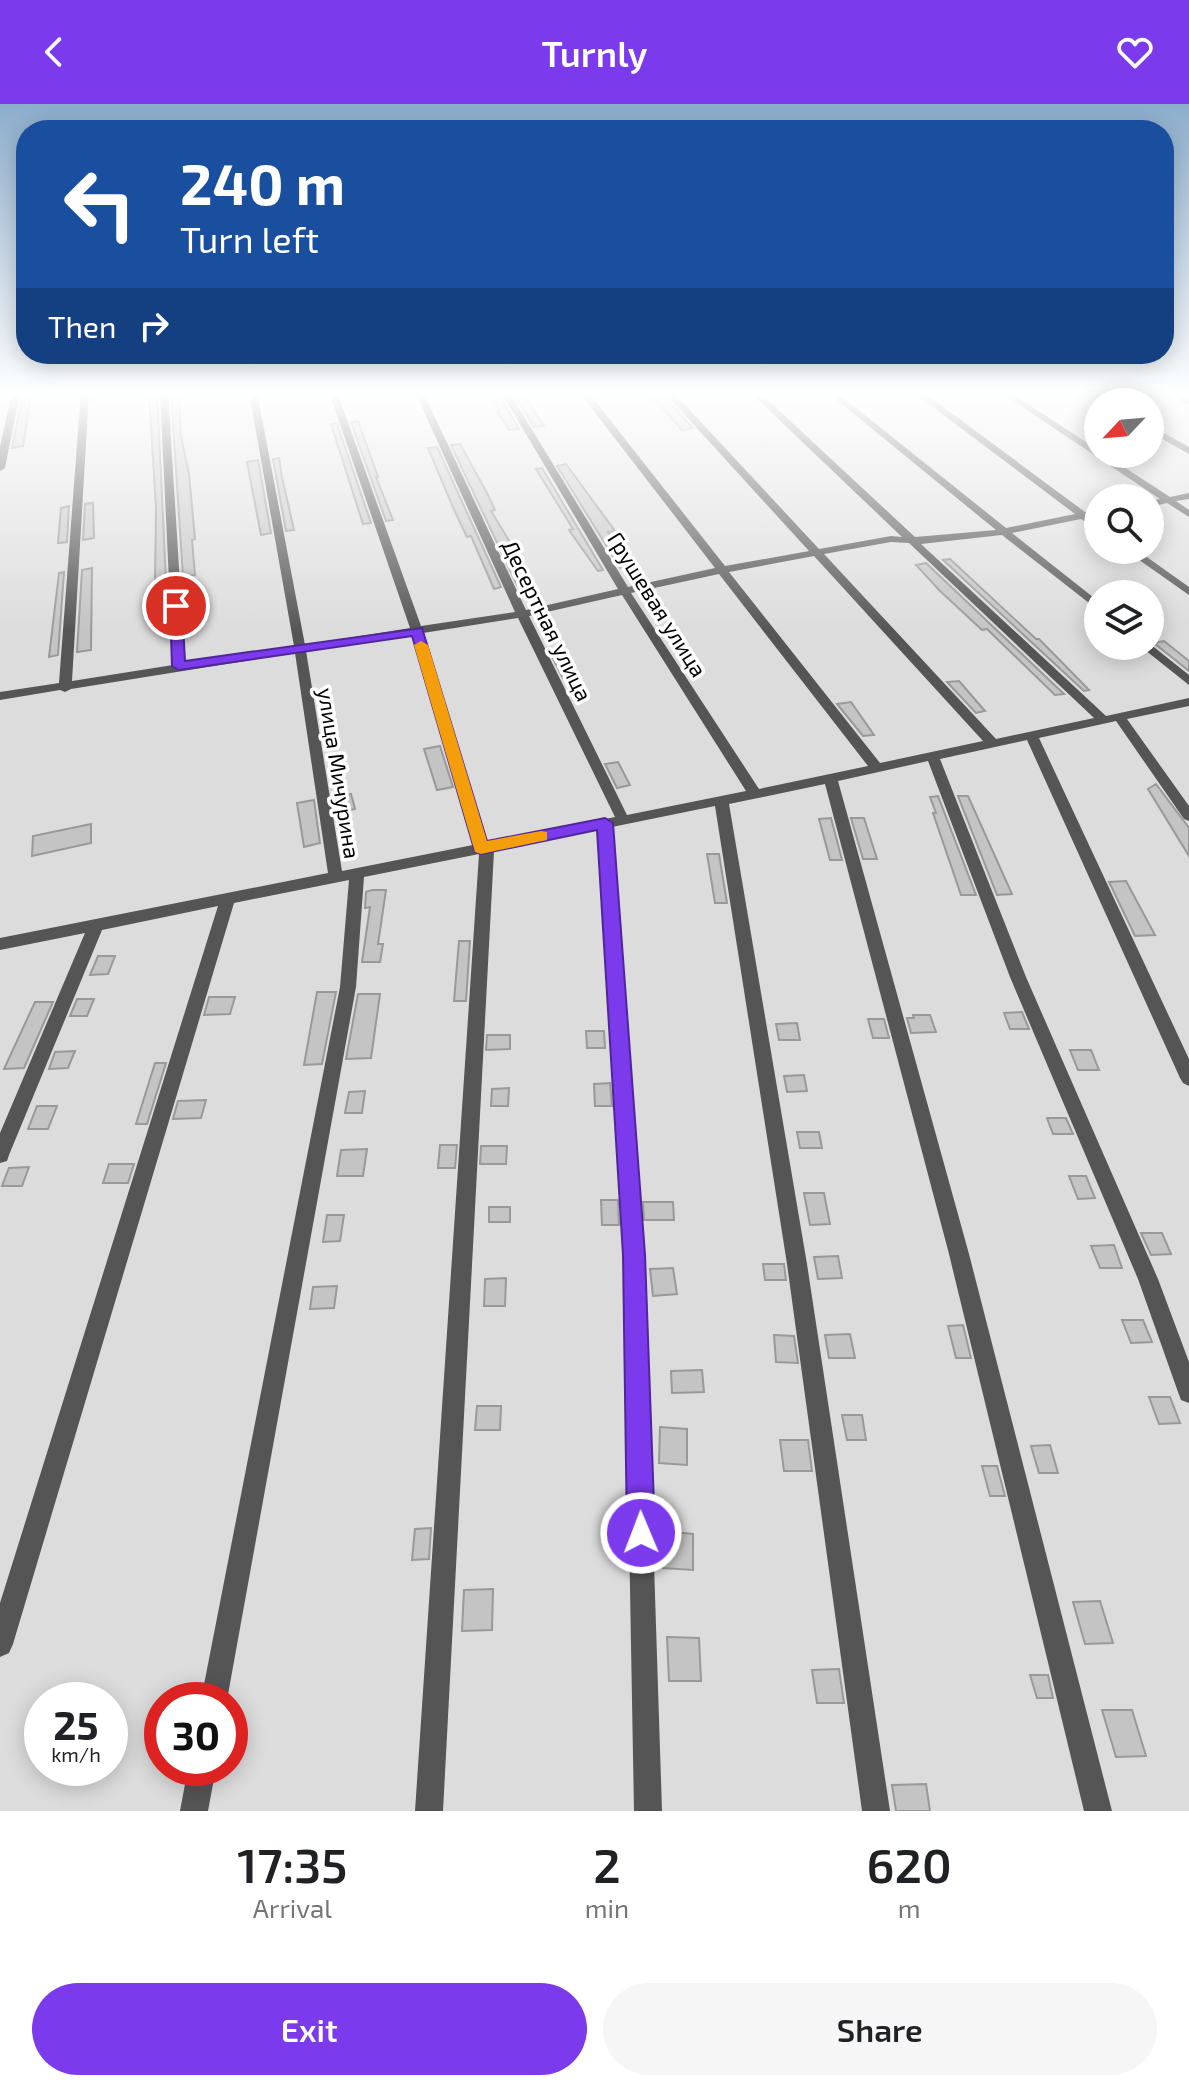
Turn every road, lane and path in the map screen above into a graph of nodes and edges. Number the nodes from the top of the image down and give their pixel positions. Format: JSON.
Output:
{"nodes":[{"id":1,"x":80,"y":472,"type":"edge"},
{"id":2,"x":168,"y":472,"type":"edge"},
{"id":3,"x":268,"y":472,"type":"edge"},
{"id":4,"x":361,"y":472,"type":"edge"},
{"id":5,"x":456,"y":472,"type":"edge"},
{"id":6,"x":553,"y":472,"type":"edge"},
{"id":7,"x":645,"y":472,"type":"edge"},
{"id":8,"x":742,"y":472,"type":"edge"},
{"id":9,"x":840,"y":472,"type":"edge"},
{"id":10,"x":928,"y":472,"type":"edge"},
{"id":11,"x":1024,"y":472,"type":"edge"},
{"id":12,"x":1124,"y":472,"type":"edge"},
{"id":13,"x":1189,"y":496,"type":"edge"},
{"id":14,"x":1168,"y":501,"type":"junction"},
{"id":15,"x":1164,"y":502,"type":"edge"},
{"id":16,"x":1189,"y":514,"type":"edge"},
{"id":17,"x":1082,"y":515,"type":"joint"},
{"id":18,"x":1007,"y":532,"type":"junction"},
{"id":19,"x":915,"y":542,"type":"junction"},
{"id":20,"x":817,"y":552,"type":"junction"},
{"id":21,"x":1150,"y":564,"type":"edge"},
{"id":22,"x":721,"y":570,"type":"junction"},
{"id":23,"x":1189,"y":592,"type":"edge"},
{"id":24,"x":626,"y":593,"type":"junction"},
{"id":25,"x":1084,"y":595,"type":"edge"},
{"id":26,"x":522,"y":614,"type":"junction"},
{"id":27,"x":417,"y":631,"type":"junction"},
{"id":28,"x":300,"y":649,"type":"junction"},
{"id":29,"x":1163,"y":660,"type":"edge"},
{"id":30,"x":179,"y":666,"type":"junction"},
{"id":31,"x":1189,"y":681,"type":"edge"},
{"id":32,"x":65,"y":688,"type":"junction"},
{"id":33,"x":0,"y":696,"type":"edge"},
{"id":34,"x":1189,"y":702,"type":"edge"},
{"id":35,"x":1119,"y":716,"type":"junction"},
{"id":36,"x":1102,"y":719,"type":"junction"},
{"id":37,"x":1032,"y":736,"type":"junction"},
{"id":38,"x":993,"y":744,"type":"junction"},
{"id":39,"x":933,"y":757,"type":"junction"},
{"id":40,"x":877,"y":768,"type":"junction"},
{"id":41,"x":830,"y":778,"type":"junction"},
{"id":42,"x":755,"y":794,"type":"junction"},
{"id":43,"x":721,"y":800,"type":"junction"},
{"id":44,"x":1189,"y":816,"type":"edge"},
{"id":45,"x":614,"y":822,"type":"junction"},
{"id":46,"x":484,"y":848,"type":"junction"},
{"id":47,"x":346,"y":875,"type":"junction"},
{"id":48,"x":228,"y":899,"type":"junction"},
{"id":49,"x":96,"y":925,"type":"junction"},
{"id":50,"x":0,"y":944,"type":"edge"},
{"id":51,"x":1189,"y":1078,"type":"edge"},
{"id":52,"x":0,"y":1155,"type":"edge"},
{"id":53,"x":1189,"y":1392,"type":"edge"},
{"id":54,"x":0,"y":1644,"type":"edge"},
{"id":55,"x":217,"y":1682,"type":"edge"},
{"id":56,"x":199,"y":1786,"type":"edge"},
{"id":57,"x":194,"y":1811,"type":"edge"},
{"id":58,"x":429,"y":1811,"type":"edge"},
{"id":59,"x":648,"y":1811,"type":"edge"},
{"id":60,"x":876,"y":1811,"type":"edge"},
{"id":61,"x":1098,"y":1811,"type":"edge"}],
"edges":[{"from":1,"to":32,"type":"street"},
{"from":2,"to":30,"type":"street"},
{"from":3,"to":28,"type":"street","name":"улица Мичурина"},
{"from":4,"to":27,"type":"street"},
{"from":5,"to":26,"type":"street","name":"Десертная улица"},
{"from":6,"to":24,"type":"street","name":"Грушевая улица"},
{"from":7,"to":22,"type":"street"},
{"from":8,"to":20,"type":"street"},
{"from":9,"to":19,"type":"street"},
{"from":10,"to":18,"type":"street"},
{"from":11,"to":17,"type":"street"},
{"from":12,"to":14,"type":"street"},
{"from":13,"to":14,"type":"street"},
{"from":14,"to":15,"type":"street"},
{"from":14,"to":16,"type":"street"},
{"from":17,"to":18,"type":"street"},
{"from":18,"to":19,"type":"street"},
{"from":18,"to":25,"type":"street"},
{"from":19,"to":20,"type":"street"},
{"from":19,"to":36,"type":"street"},
{"from":20,"to":22,"type":"street"},
{"from":20,"to":38,"type":"street"},
{"from":21,"to":23,"type":"street"},
{"from":22,"to":24,"type":"street"},
{"from":22,"to":40,"type":"street"},
{"from":24,"to":26,"type":"street"},
{"from":24,"to":42,"type":"street","name":"Грушевая улица"},
{"from":26,"to":27,"type":"street"},
{"from":26,"to":45,"type":"street","name":"Десертная улица"},
{"from":27,"to":28,"type":"street"},
{"from":27,"to":46,"type":"street"},
{"from":28,"to":30,"type":"street"},
{"from":28,"to":47,"type":"street","name":"улица Мичурина"},
{"from":29,"to":31,"type":"street"},
{"from":30,"to":32,"type":"street"},
{"from":32,"to":33,"type":"street"},
{"from":34,"to":35,"type":"street"},
{"from":35,"to":36,"type":"street"},
{"from":35,"to":44,"type":"street"},
{"from":36,"to":37,"type":"street"},
{"from":37,"to":38,"type":"street"},
{"from":37,"to":51,"type":"street"},
{"from":38,"to":39,"type":"street"},
{"from":39,"to":40,"type":"street"},
{"from":39,"to":53,"type":"street"},
{"from":40,"to":41,"type":"street"},
{"from":41,"to":42,"type":"street"},
{"from":41,"to":61,"type":"street"},
{"from":42,"to":43,"type":"street"},
{"from":43,"to":45,"type":"street"},
{"from":43,"to":60,"type":"street"},
{"from":45,"to":46,"type":"street"},
{"from":45,"to":59,"type":"street"},
{"from":46,"to":47,"type":"street"},
{"from":46,"to":58,"type":"street"},
{"from":47,"to":48,"type":"street"},
{"from":47,"to":55,"type":"street","name":"улица Мичурина"},
{"from":48,"to":49,"type":"street"},
{"from":48,"to":54,"type":"street"},
{"from":49,"to":50,"type":"street"},
{"from":49,"to":52,"type":"street"},
{"from":56,"to":57,"type":"street"}]}
